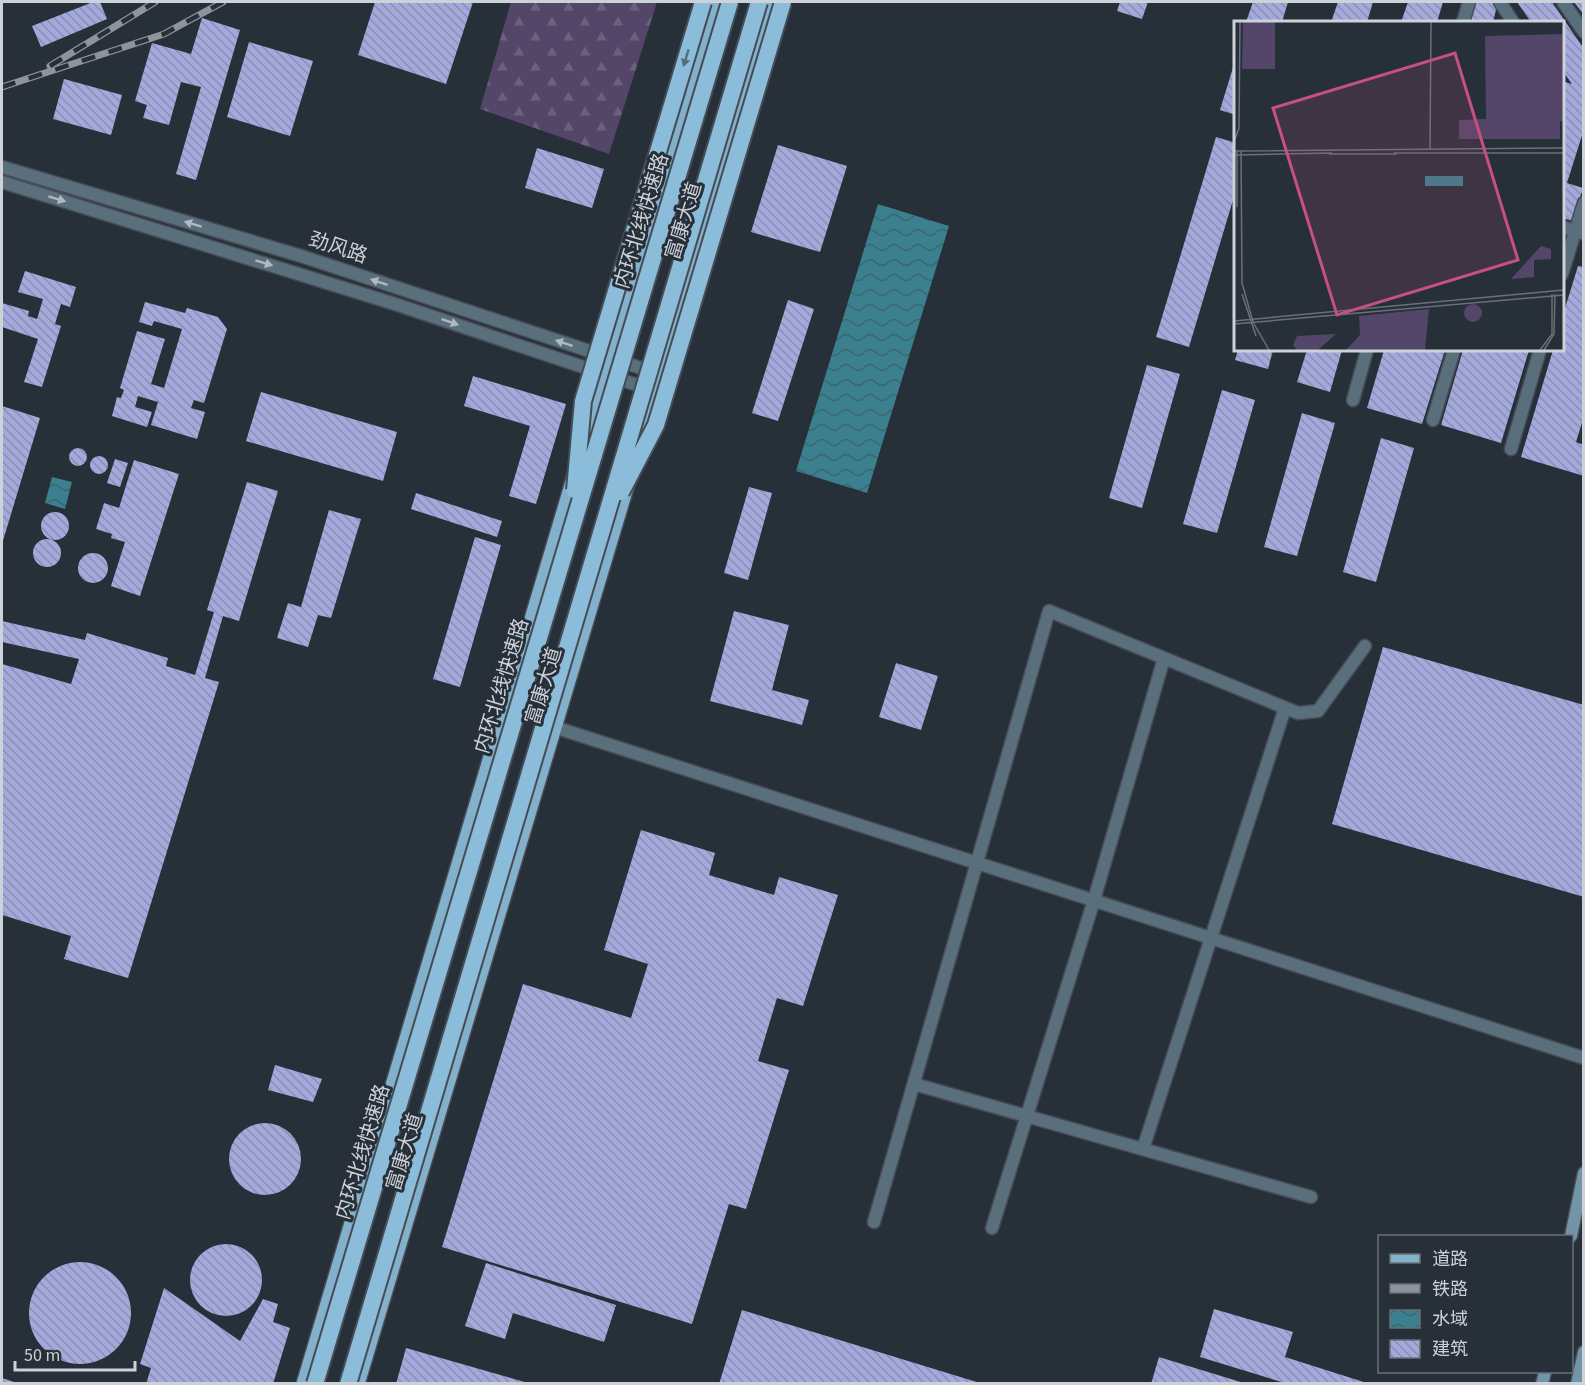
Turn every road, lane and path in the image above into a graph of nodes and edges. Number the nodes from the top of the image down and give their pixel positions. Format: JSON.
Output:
{"nodes":[{"id":1,"x":703,"y":2,"type":"edge"},
{"id":2,"x":718,"y":2,"type":"edge"},
{"id":3,"x":730,"y":2,"type":"edge"},
{"id":4,"x":759,"y":2,"type":"edge"},
{"id":5,"x":771,"y":2,"type":"edge"},
{"id":6,"x":783,"y":2,"type":"edge"},
{"id":7,"x":1469,"y":2,"type":"edge"},
{"id":8,"x":1500,"y":2,"type":"edge"},
{"id":9,"x":1563,"y":2,"type":"edge"},
{"id":10,"x":1463,"y":21,"type":"edge"},
{"id":11,"x":1512,"y":21,"type":"edge"},
{"id":12,"x":1584,"y":32,"type":"edge"},
{"id":13,"x":2,"y":167,"type":"edge"},
{"id":14,"x":2,"y":182,"type":"edge"},
{"id":15,"x":1584,"y":203,"type":"edge"},
{"id":16,"x":1564,"y":227,"type":"edge"},
{"id":17,"x":1580,"y":232,"type":"edge"},
{"id":18,"x":1564,"y":272,"type":"edge"},
{"id":19,"x":1367,"y":351,"type":"edge"},
{"id":20,"x":1454,"y":351,"type":"edge"},
{"id":21,"x":1540,"y":351,"type":"edge"},
{"id":22,"x":610,"y":359,"type":"junction"},
{"id":23,"x":660,"y":374,"type":"junction"},
{"id":24,"x":605,"y":375,"type":"junction"},
{"id":25,"x":655,"y":391,"type":"junction"},
{"id":26,"x":1353,"y":400,"type":"dead end"},
{"id":27,"x":1433,"y":420,"type":"dead end"},
{"id":28,"x":1511,"y":449,"type":"dead end"},
{"id":29,"x":542,"y":629,"type":"junction"},
{"id":30,"x":569,"y":640,"type":"junction"},
{"id":31,"x":1365,"y":646,"type":"dead end"},
{"id":32,"x":1164,"y":658,"type":"junction"},
{"id":33,"x":1285,"y":708,"type":"junction"},
{"id":34,"x":554,"y":727,"type":"junction"},
{"id":35,"x":979,"y":863,"type":"junction"},
{"id":36,"x":1094,"y":900,"type":"junction"},
{"id":37,"x":1212,"y":938,"type":"junction"},
{"id":38,"x":1584,"y":1058,"type":"edge"},
{"id":39,"x":914,"y":1084,"type":"junction"},
{"id":40,"x":1025,"y":1115,"type":"junction"},
{"id":41,"x":1143,"y":1149,"type":"junction"},
{"id":42,"x":1584,"y":1173,"type":"edge"},
{"id":43,"x":1311,"y":1197,"type":"dead end"},
{"id":44,"x":874,"y":1222,"type":"dead end"},
{"id":45,"x":992,"y":1228,"type":"dead end"},
{"id":46,"x":1571,"y":1235,"type":"edge"},
{"id":47,"x":1584,"y":1352,"type":"edge"},
{"id":48,"x":304,"y":1383,"type":"edge"},
{"id":49,"x":315,"y":1383,"type":"edge"},
{"id":50,"x":348,"y":1383,"type":"edge"},
{"id":51,"x":357,"y":1383,"type":"edge"},
{"id":52,"x":1577,"y":1383,"type":"edge"}],
"edges":[{"from":1,"to":29,"type":"highway","one_way":true,"bridge":true},
{"from":2,"to":22,"type":"main road","name":"富康大道"},
{"from":3,"to":29,"type":"highway","name":"内环北线快速路","bridge":true},
{"from":4,"to":30,"type":"highway","bridge":true},
{"from":5,"to":23,"type":"main road","name":"富康大道"},
{"from":6,"to":30,"type":"highway","bridge":true},
{"from":7,"to":10,"type":"street"},
{"from":8,"to":11,"type":"street"},
{"from":9,"to":12,"type":"street"},
{"from":22,"to":13,"type":"street","name":"劲风路","one_way":true},
{"from":14,"to":24,"type":"street","name":"劲风路","one_way":true},
{"from":15,"to":17,"type":"street"},
{"from":16,"to":17,"type":"street"},
{"from":17,"to":18,"type":"street"},
{"from":19,"to":26,"type":"street"},
{"from":20,"to":27,"type":"street"},
{"from":21,"to":28,"type":"street"},
{"from":22,"to":23,"type":"street","name":"劲风路"},
{"from":22,"to":24,"type":"main road","name":"富康大道"},
{"from":23,"to":25,"type":"main road","name":"富康大道"},
{"from":24,"to":25,"type":"street","name":"劲风路"},
{"from":24,"to":48,"type":"main road","name":"富康大道"},
{"from":25,"to":34,"type":"main road","name":"富康大道"},
{"from":29,"to":49,"type":"highway","name":"内环北线快速路","bridge":true},
{"from":30,"to":50,"type":"highway","bridge":true},
{"from":31,"to":33,"type":"street"},
{"from":32,"to":33,"type":"street"},
{"from":32,"to":35,"type":"street"},
{"from":32,"to":36,"type":"street"},
{"from":33,"to":37,"type":"street"},
{"from":34,"to":35,"type":"street"},
{"from":34,"to":51,"type":"main road","name":"富康大道"},
{"from":35,"to":36,"type":"street"},
{"from":35,"to":39,"type":"street"},
{"from":36,"to":37,"type":"street"},
{"from":36,"to":40,"type":"street"},
{"from":37,"to":38,"type":"street"},
{"from":37,"to":41,"type":"street"},
{"from":39,"to":40,"type":"street"},
{"from":39,"to":44,"type":"street"},
{"from":40,"to":41,"type":"street"},
{"from":40,"to":45,"type":"street"},
{"from":41,"to":43,"type":"street"},
{"from":42,"to":46,"type":"main road"},
{"from":47,"to":52,"type":"main road"}]}
